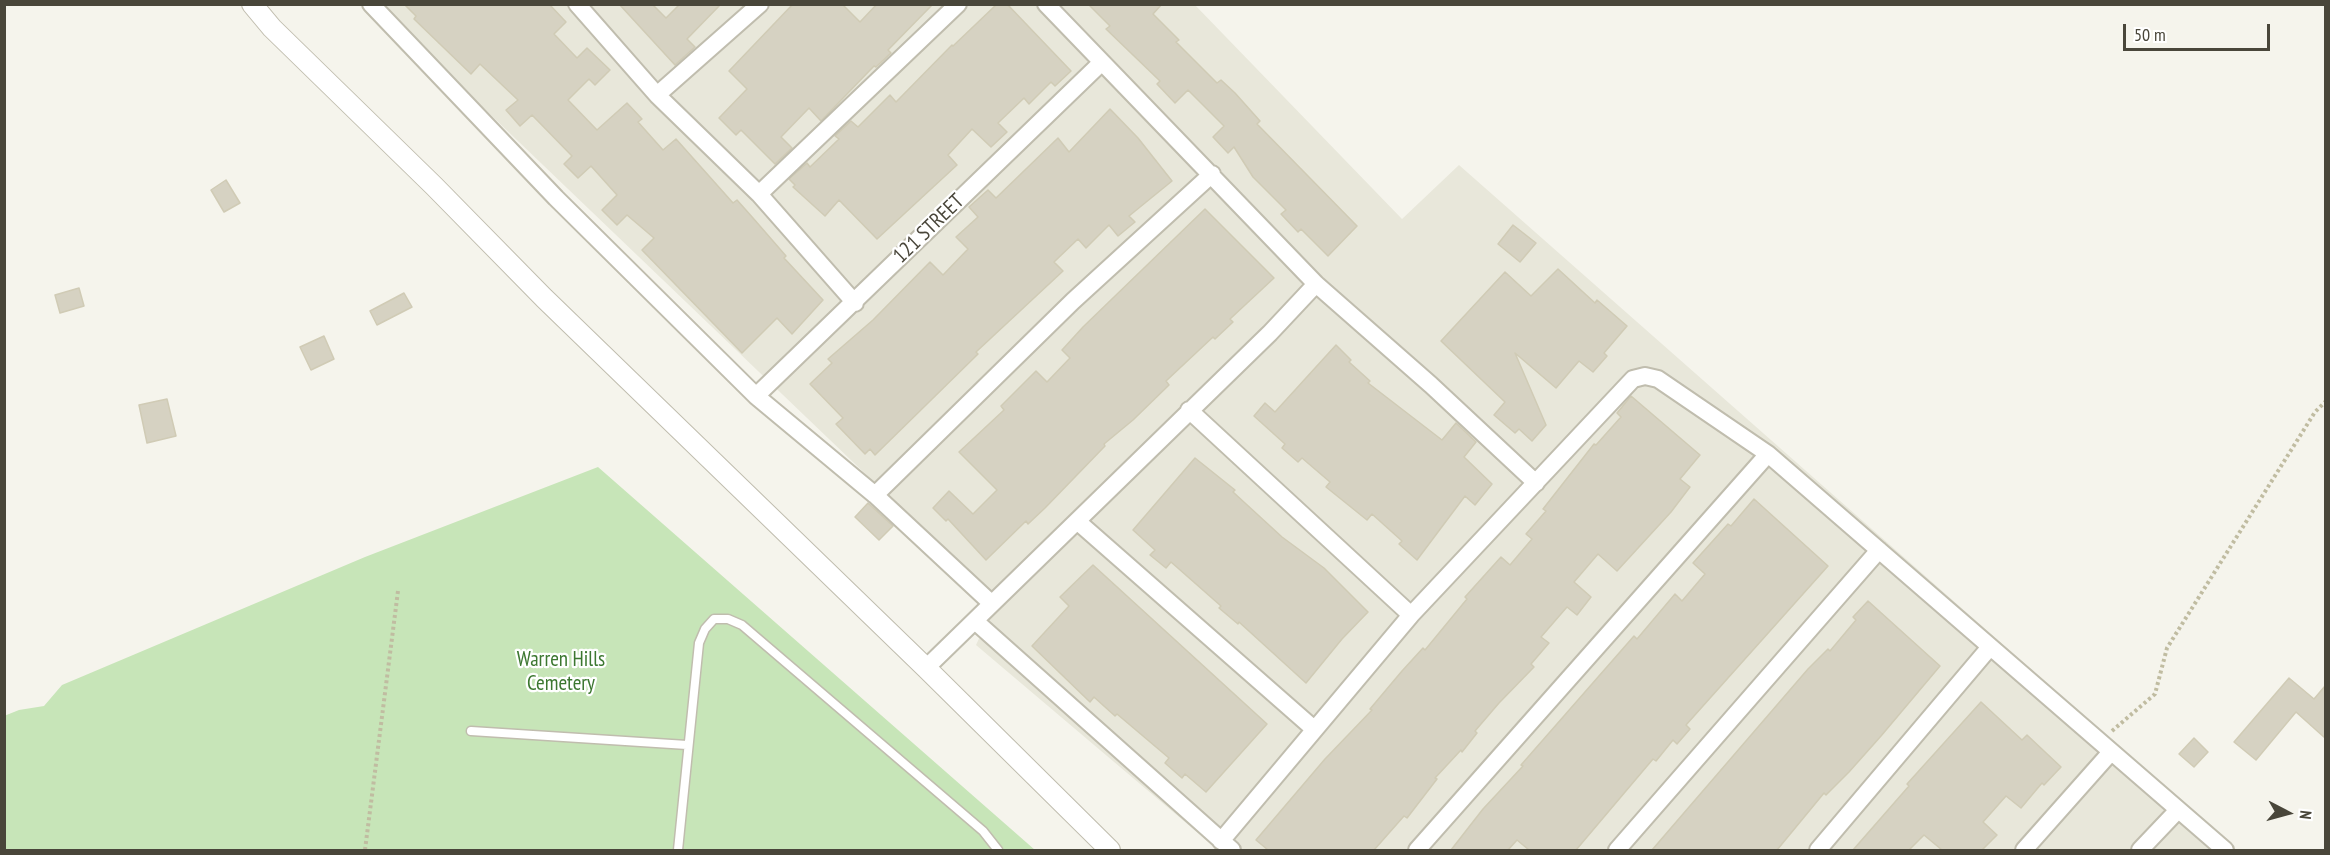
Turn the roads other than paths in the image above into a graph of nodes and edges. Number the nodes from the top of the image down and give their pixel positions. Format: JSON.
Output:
{"nodes":[{"id":1,"x":252,"y":4,"type":"edge"},
{"id":2,"x":371,"y":4,"type":"edge"},
{"id":3,"x":577,"y":4,"type":"edge"},
{"id":4,"x":760,"y":4,"type":"edge"},
{"id":5,"x":958,"y":4,"type":"edge"},
{"id":6,"x":1046,"y":4,"type":"edge"},
{"id":7,"x":1102,"y":62,"type":"junction"},
{"id":8,"x":657,"y":95,"type":"junction"},
{"id":9,"x":1212,"y":174,"type":"junction"},
{"id":10,"x":759,"y":194,"type":"junction"},
{"id":11,"x":1316,"y":284,"type":"junction"},
{"id":12,"x":855,"y":303,"type":"junction"},
{"id":13,"x":756,"y":396,"type":"junction"},
{"id":14,"x":1189,"y":410,"type":"junction"},
{"id":15,"x":1768,"y":454,"type":"junction"},
{"id":16,"x":1536,"y":483,"type":"junction"},
{"id":17,"x":875,"y":495,"type":"junction"},
{"id":18,"x":1077,"y":521,"type":"junction"},
{"id":19,"x":1879,"y":550,"type":"junction"},
{"id":20,"x":992,"y":603,"type":"junction"},
{"id":21,"x":1411,"y":615,"type":"junction"},
{"id":22,"x":975,"y":621,"type":"junction"},
{"id":23,"x":1990,"y":647,"type":"junction"},
{"id":24,"x":926,"y":668,"type":"junction"},
{"id":25,"x":1314,"y":729,"type":"junction"},
{"id":26,"x":471,"y":731,"type":"dead end"},
{"id":27,"x":687,"y":745,"type":"junction"},
{"id":28,"x":2105,"y":747,"type":"junction"},
{"id":29,"x":2178,"y":810,"type":"junction"},
{"id":30,"x":1226,"y":846,"type":"edge"},
{"id":31,"x":678,"y":850,"type":"edge"},
{"id":32,"x":998,"y":850,"type":"edge"},
{"id":33,"x":1110,"y":850,"type":"edge"},
{"id":34,"x":1417,"y":850,"type":"edge"},
{"id":35,"x":1617,"y":850,"type":"edge"},
{"id":36,"x":1818,"y":850,"type":"edge"},
{"id":37,"x":2024,"y":850,"type":"edge"},
{"id":38,"x":2140,"y":850,"type":"edge"},
{"id":39,"x":2225,"y":850,"type":"edge"}],
"edges":[{"from":1,"to":24,"type":"street"},
{"from":2,"to":13,"type":"street"},
{"from":3,"to":8,"type":"street"},
{"from":4,"to":8,"type":"street"},
{"from":5,"to":10,"type":"street"},
{"from":6,"to":7,"type":"street"},
{"from":7,"to":9,"type":"street"},
{"from":7,"to":12,"type":"street","name":"121 STREET"},
{"from":8,"to":10,"type":"street"},
{"from":9,"to":11,"type":"street"},
{"from":9,"to":17,"type":"street"},
{"from":10,"to":12,"type":"street"},
{"from":11,"to":14,"type":"street"},
{"from":11,"to":16,"type":"street"},
{"from":12,"to":13,"type":"street","name":"121 STREET"},
{"from":13,"to":17,"type":"street"},
{"from":14,"to":18,"type":"street"},
{"from":14,"to":21,"type":"street"},
{"from":15,"to":16,"type":"street"},
{"from":15,"to":19,"type":"street"},
{"from":15,"to":34,"type":"street"},
{"from":16,"to":21,"type":"street"},
{"from":17,"to":20,"type":"street"},
{"from":18,"to":20,"type":"street"},
{"from":18,"to":25,"type":"street"},
{"from":19,"to":23,"type":"street"},
{"from":19,"to":35,"type":"street"},
{"from":20,"to":22,"type":"street"},
{"from":21,"to":25,"type":"street"},
{"from":22,"to":24,"type":"street"},
{"from":22,"to":30,"type":"street"},
{"from":23,"to":28,"type":"street"},
{"from":23,"to":36,"type":"street"},
{"from":24,"to":33,"type":"street"},
{"from":25,"to":30,"type":"street"},
{"from":26,"to":27,"type":"lane"},
{"from":27,"to":31,"type":"lane"},
{"from":27,"to":32,"type":"lane"},
{"from":28,"to":29,"type":"street"},
{"from":28,"to":37,"type":"street"},
{"from":29,"to":38,"type":"street"},
{"from":29,"to":39,"type":"street"}]}
